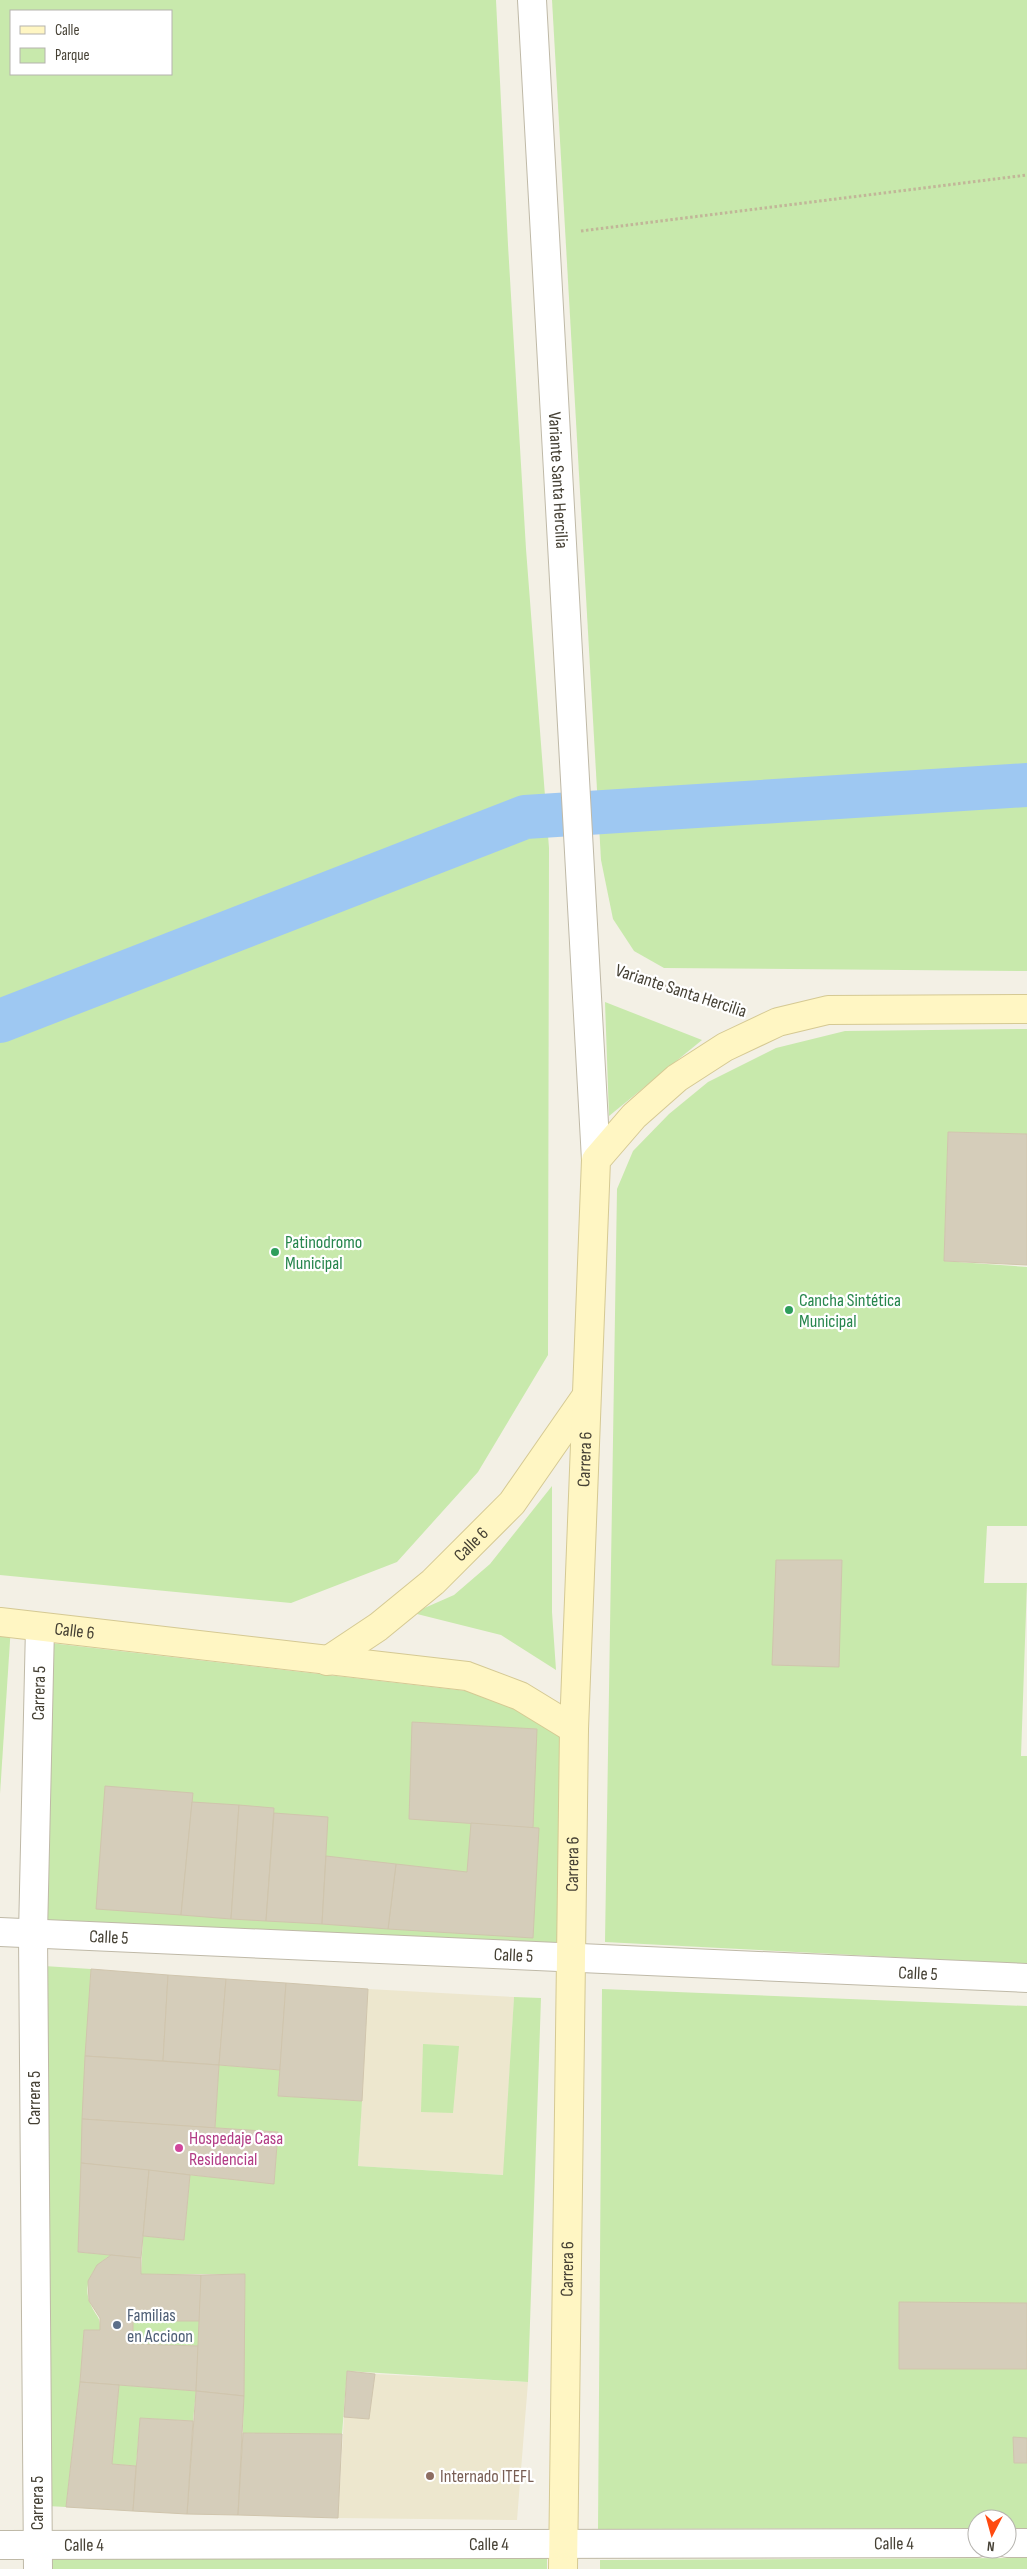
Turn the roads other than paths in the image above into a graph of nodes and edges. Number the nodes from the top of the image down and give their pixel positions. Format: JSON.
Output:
{"nodes":[{"id":1,"x":532,"y":0,"type":"edge"},
{"id":2,"x":1027,"y":1009,"type":"edge"},
{"id":3,"x":596,"y":1160,"type":"junction"},
{"id":4,"x":585,"y":1398,"type":"junction"},
{"id":5,"x":0,"y":1622,"type":"edge"},
{"id":6,"x":40,"y":1627,"type":"junction"},
{"id":7,"x":327,"y":1661,"type":"junction"},
{"id":8,"x":574,"y":1729,"type":"junction"},
{"id":9,"x":0,"y":1932,"type":"edge"},
{"id":10,"x":33,"y":1934,"type":"junction"},
{"id":11,"x":571,"y":1958,"type":"junction"},
{"id":12,"x":1027,"y":1978,"type":"edge"},
{"id":13,"x":967,"y":2543,"type":"edge"},
{"id":14,"x":0,"y":2545,"type":"edge"},
{"id":15,"x":563,"y":2556,"type":"edge"},
{"id":16,"x":38,"y":2557,"type":"edge"}],
"edges":[{"from":1,"to":3,"type":"street","name":"Variante Santa Hercilia"},
{"from":2,"to":3,"type":"street"},
{"from":3,"to":4,"type":"street","name":"Carrera 6"},
{"from":4,"to":7,"type":"street","name":"Calle 6"},
{"from":4,"to":8,"type":"street","name":"Carrera 6"},
{"from":5,"to":6,"type":"street","name":"Calle 6"},
{"from":6,"to":7,"type":"street","name":"Calle 6"},
{"from":6,"to":10,"type":"street","name":"Carrera 5"},
{"from":7,"to":8,"type":"street","name":"Calle 6"},
{"from":8,"to":11,"type":"street","name":"Carrera 6"},
{"from":9,"to":10,"type":"street","name":"Calle 5"},
{"from":10,"to":11,"type":"street","name":"Calle 5"},
{"from":10,"to":16,"type":"street","name":"Carrera 5"},
{"from":11,"to":12,"type":"street","name":"Calle 5"},
{"from":11,"to":15,"type":"street","name":"Carrera 6"},
{"from":13,"to":15,"type":"street","name":"Calle 4"},
{"from":14,"to":16,"type":"street","name":"Calle 4"},
{"from":15,"to":16,"type":"street","name":"Calle 4"}]}
